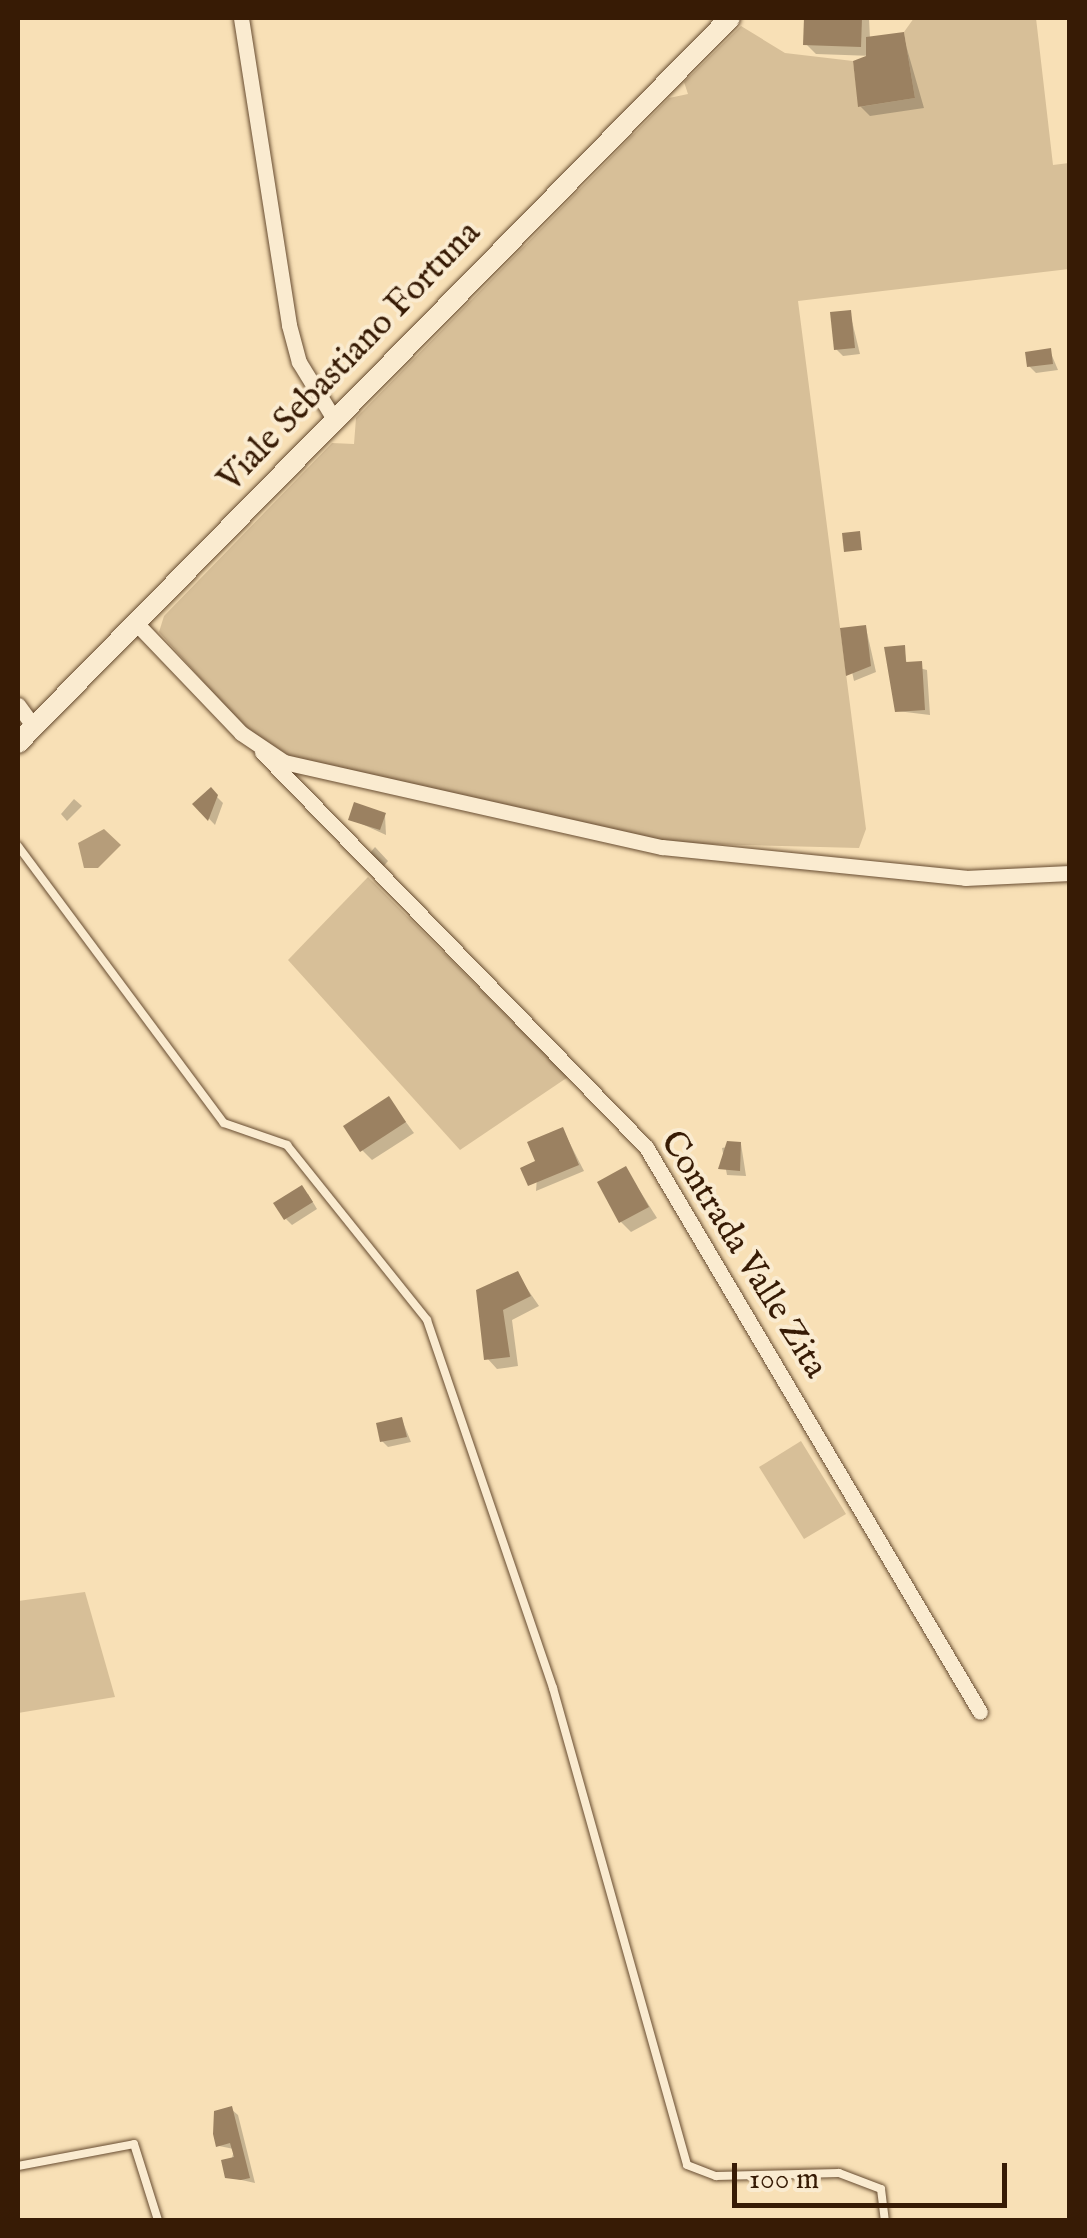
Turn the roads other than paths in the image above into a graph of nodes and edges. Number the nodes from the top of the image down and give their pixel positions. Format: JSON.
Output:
{"nodes":[{"id":1,"x":240,"y":18,"type":"edge"},
{"id":2,"x":730,"y":18,"type":"edge"},
{"id":3,"x":334,"y":419,"type":"junction"},
{"id":4,"x":136,"y":622,"type":"junction"},
{"id":5,"x":18,"y":705,"type":"edge"},
{"id":6,"x":34,"y":728,"type":"junction"},
{"id":7,"x":18,"y":743,"type":"edge"},
{"id":8,"x":262,"y":752,"type":"junction"},
{"id":9,"x":18,"y":846,"type":"edge"},
{"id":10,"x":1070,"y":874,"type":"edge"},
{"id":11,"x":980,"y":1712,"type":"dead end"},
{"id":12,"x":18,"y":2166,"type":"edge"},
{"id":13,"x":158,"y":2220,"type":"edge"},
{"id":14,"x":885,"y":2220,"type":"edge"}],
"edges":[{"from":1,"to":3,"type":"street"},
{"from":2,"to":3,"type":"street","name":"Viale Sebastiano Fortuna"},
{"from":3,"to":4,"type":"street","name":"Viale Sebastiano Fortuna"},
{"from":4,"to":6,"type":"street","name":"Viale Sebastiano Fortuna"},
{"from":4,"to":8,"type":"street","name":"Contrada Valle Zita"},
{"from":5,"to":6,"type":"street"},
{"from":6,"to":7,"type":"street","name":"Viale Sebastiano Fortuna"},
{"from":8,"to":10,"type":"street"},
{"from":8,"to":11,"type":"street","name":"Contrada Valle Zita"},
{"from":9,"to":14,"type":"lane"},
{"from":12,"to":13,"type":"lane"}]}
